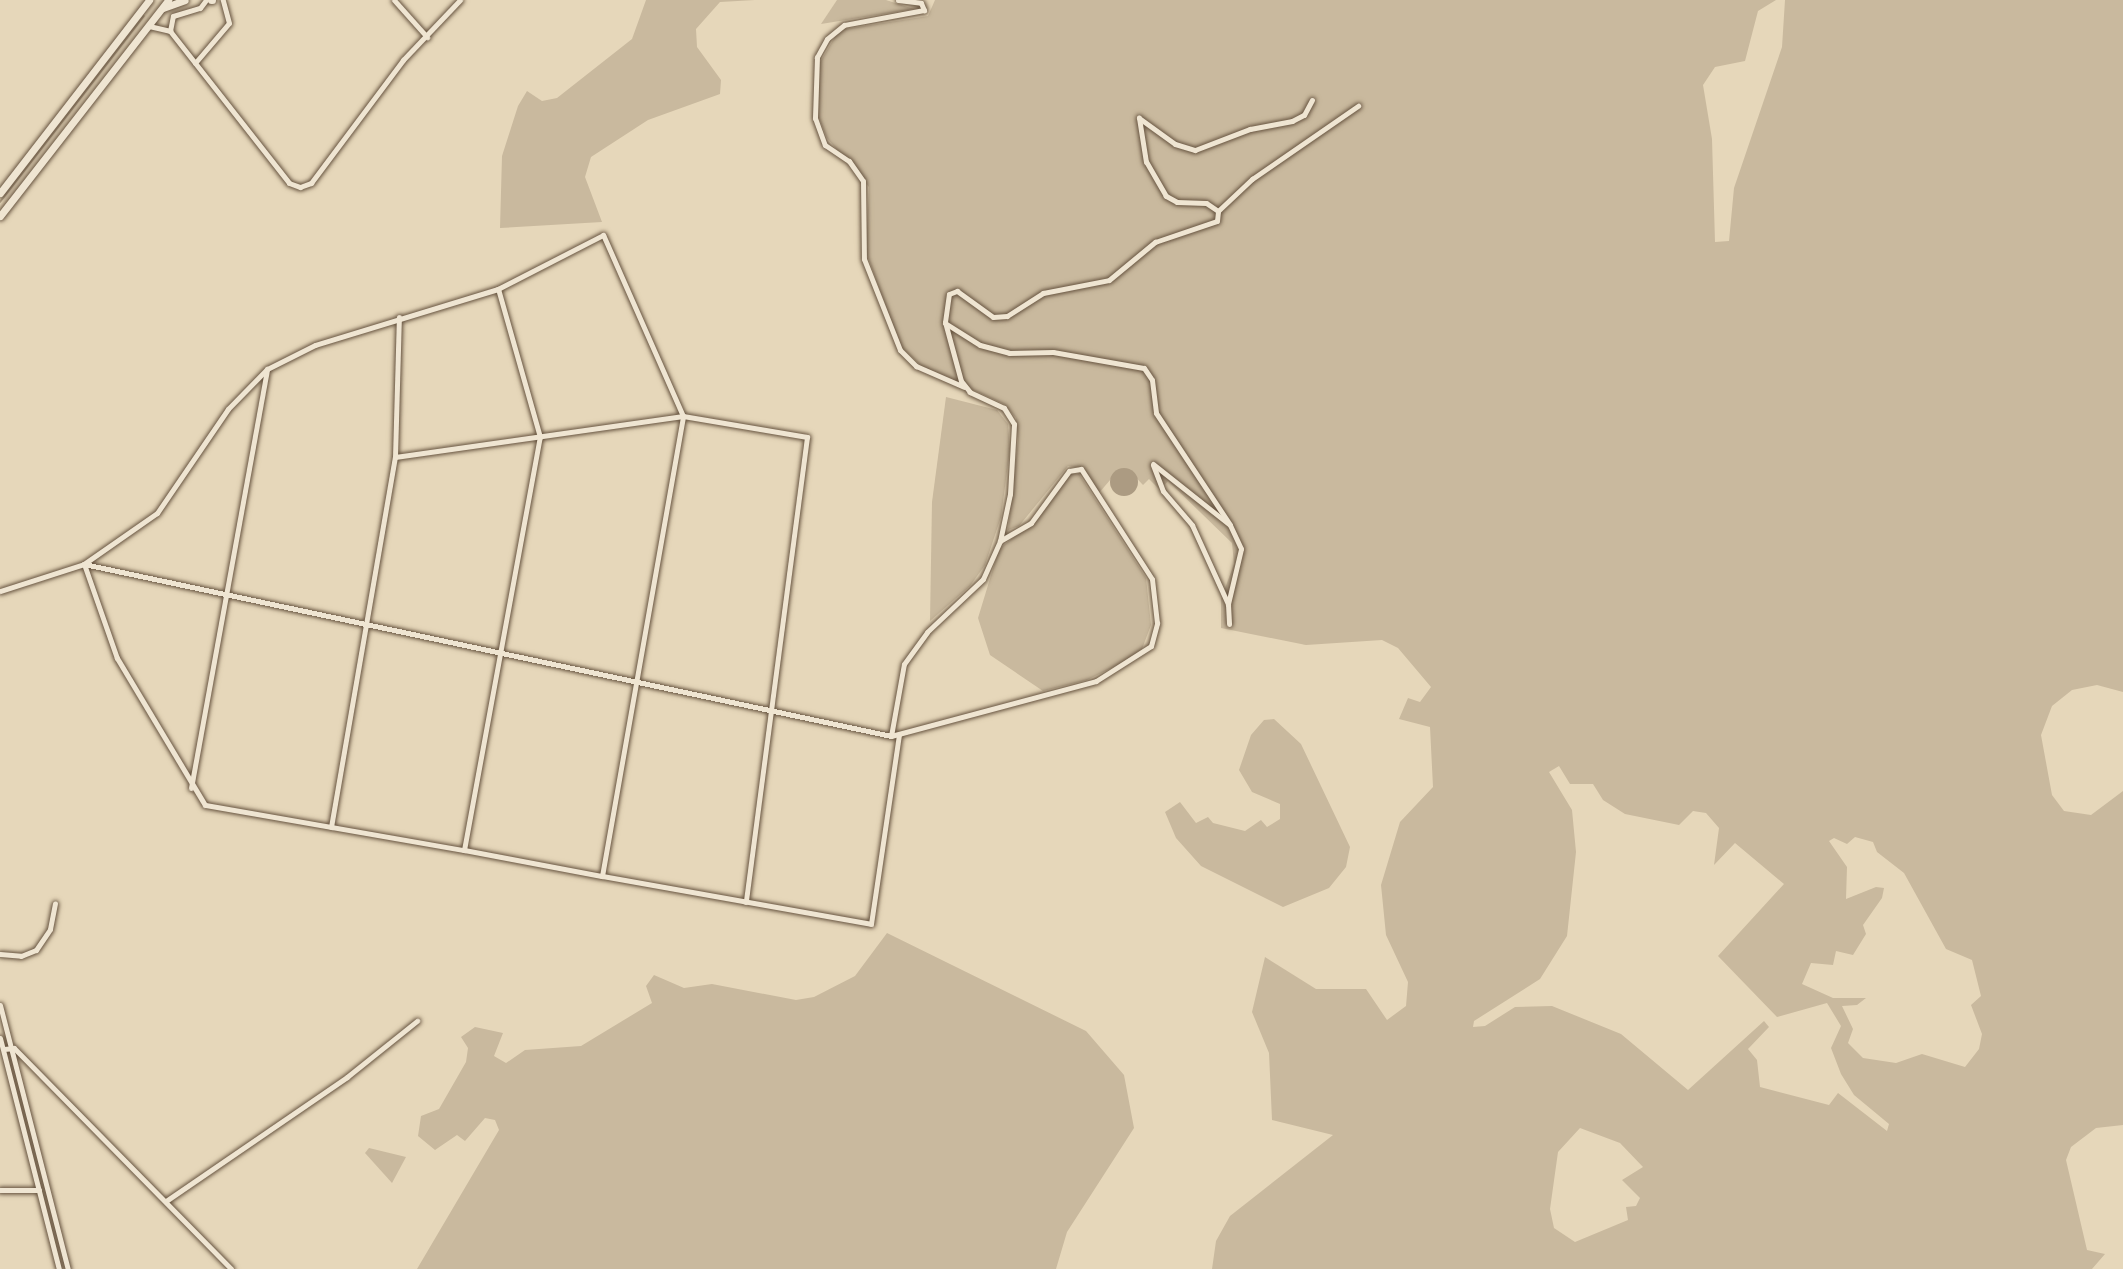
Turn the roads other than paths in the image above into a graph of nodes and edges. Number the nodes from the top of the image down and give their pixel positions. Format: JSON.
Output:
{"nodes":[{"id":1,"x":149,"y":0,"type":"edge"},
{"id":2,"x":168,"y":0,"type":"edge"},
{"id":3,"x":185,"y":0,"type":"edge"},
{"id":4,"x":210,"y":0,"type":"edge"},
{"id":5,"x":223,"y":0,"type":"edge"},
{"id":6,"x":394,"y":0,"type":"edge"},
{"id":7,"x":460,"y":0,"type":"edge"},
{"id":8,"x":898,"y":0,"type":"edge"},
{"id":9,"x":161,"y":8,"type":"junction"},
{"id":10,"x":148,"y":25,"type":"junction"},
{"id":11,"x":170,"y":31,"type":"junction"},
{"id":12,"x":427,"y":37,"type":"junction"},
{"id":13,"x":195,"y":63,"type":"junction"},
{"id":14,"x":1312,"y":100,"type":"dead end"},
{"id":15,"x":1358,"y":106,"type":"dead end"},
{"id":16,"x":0,"y":193,"type":"edge"},
{"id":17,"x":1218,"y":211,"type":"junction"},
{"id":18,"x":0,"y":216,"type":"edge"},
{"id":19,"x":498,"y":289,"type":"junction"},
{"id":20,"x":399,"y":317,"type":"junction"},
{"id":21,"x":945,"y":322,"type":"junction"},
{"id":22,"x":267,"y":369,"type":"junction"},
{"id":23,"x":965,"y":387,"type":"junction"},
{"id":24,"x":683,"y":416,"type":"junction"},
{"id":25,"x":540,"y":437,"type":"junction"},
{"id":26,"x":395,"y":457,"type":"junction"},
{"id":27,"x":1230,"y":525,"type":"junction"},
{"id":28,"x":1000,"y":541,"type":"junction"},
{"id":29,"x":84,"y":564,"type":"junction"},
{"id":30,"x":0,"y":591,"type":"edge"},
{"id":31,"x":226,"y":595,"type":"junction"},
{"id":32,"x":1228,"y":604,"type":"junction"},
{"id":33,"x":1229,"y":624,"type":"dead end"},
{"id":34,"x":364,"y":627,"type":"junction"},
{"id":35,"x":501,"y":653,"type":"junction"},
{"id":36,"x":636,"y":682,"type":"junction"},
{"id":37,"x":772,"y":712,"type":"junction"},
{"id":38,"x":899,"y":735,"type":"junction"},
{"id":39,"x":891,"y":736,"type":"junction"},
{"id":40,"x":191,"y":789,"type":"junction"},
{"id":41,"x":331,"y":827,"type":"junction"},
{"id":42,"x":464,"y":850,"type":"junction"},
{"id":43,"x":602,"y":876,"type":"junction"},
{"id":44,"x":746,"y":902,"type":"junction"},
{"id":45,"x":55,"y":903,"type":"dead end"},
{"id":46,"x":0,"y":954,"type":"edge"},
{"id":47,"x":0,"y":1005,"type":"edge"},
{"id":48,"x":417,"y":1021,"type":"dead end"},
{"id":49,"x":0,"y":1038,"type":"edge"},
{"id":50,"x":14,"y":1048,"type":"junction"},
{"id":51,"x":4,"y":1049,"type":"junction"},
{"id":52,"x":47,"y":1189,"type":"junction"},
{"id":53,"x":0,"y":1190,"type":"edge"},
{"id":54,"x":39,"y":1190,"type":"junction"},
{"id":55,"x":166,"y":1201,"type":"junction"},
{"id":56,"x":59,"y":1269,"type":"edge"},
{"id":57,"x":68,"y":1269,"type":"edge"},
{"id":58,"x":231,"y":1269,"type":"edge"}],
"edges":[{"from":1,"to":16,"type":"main road"},
{"from":2,"to":9,"type":"main road"},
{"from":3,"to":9,"type":"main road"},
{"from":4,"to":11,"type":"street"},
{"from":5,"to":13,"type":"street"},
{"from":6,"to":12,"type":"street"},
{"from":7,"to":12,"type":"street"},
{"from":8,"to":23,"type":"street"},
{"from":9,"to":10,"type":"main road"},
{"from":10,"to":11,"type":"street"},
{"from":10,"to":18,"type":"main road"},
{"from":11,"to":13,"type":"street"},
{"from":12,"to":13,"type":"street"},
{"from":14,"to":17,"type":"street"},
{"from":15,"to":17,"type":"street"},
{"from":17,"to":21,"type":"street"},
{"from":19,"to":20,"type":"street"},
{"from":19,"to":24,"type":"street"},
{"from":19,"to":25,"type":"street"},
{"from":20,"to":22,"type":"street"},
{"from":20,"to":26,"type":"street"},
{"from":21,"to":23,"type":"street"},
{"from":21,"to":27,"type":"street"},
{"from":22,"to":29,"type":"street"},
{"from":22,"to":31,"type":"street"},
{"from":23,"to":28,"type":"street"},
{"from":24,"to":25,"type":"street"},
{"from":24,"to":36,"type":"street"},
{"from":24,"to":37,"type":"street"},
{"from":25,"to":26,"type":"street"},
{"from":25,"to":35,"type":"street"},
{"from":26,"to":34,"type":"street"},
{"from":27,"to":32,"type":"street"},
{"from":27,"to":32,"type":"street"},
{"from":28,"to":38,"type":"street"},
{"from":28,"to":39,"type":"street"},
{"from":29,"to":30,"type":"street"},
{"from":29,"to":31,"type":"street"},
{"from":29,"to":40,"type":"street"},
{"from":31,"to":34,"type":"street"},
{"from":31,"to":40,"type":"street"},
{"from":32,"to":33,"type":"street"},
{"from":34,"to":35,"type":"street"},
{"from":34,"to":41,"type":"street"},
{"from":35,"to":36,"type":"street"},
{"from":35,"to":42,"type":"street"},
{"from":36,"to":37,"type":"street"},
{"from":36,"to":43,"type":"street"},
{"from":37,"to":39,"type":"street"},
{"from":37,"to":44,"type":"street"},
{"from":38,"to":39,"type":"street"},
{"from":38,"to":44,"type":"street"},
{"from":40,"to":41,"type":"street"},
{"from":41,"to":42,"type":"street"},
{"from":42,"to":43,"type":"street"},
{"from":43,"to":44,"type":"street"},
{"from":45,"to":46,"type":"street"},
{"from":47,"to":50,"type":"street"},
{"from":48,"to":55,"type":"street"},
{"from":49,"to":51,"type":"street"},
{"from":50,"to":51,"type":"street"},
{"from":50,"to":52,"type":"street"},
{"from":50,"to":55,"type":"street"},
{"from":51,"to":54,"type":"street"},
{"from":52,"to":54,"type":"street"},
{"from":52,"to":57,"type":"street"},
{"from":53,"to":54,"type":"street"},
{"from":54,"to":56,"type":"street"},
{"from":55,"to":58,"type":"street"}]}
